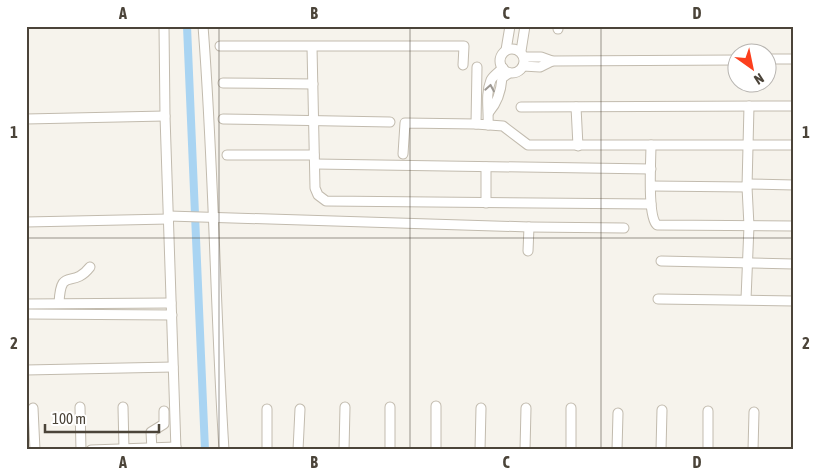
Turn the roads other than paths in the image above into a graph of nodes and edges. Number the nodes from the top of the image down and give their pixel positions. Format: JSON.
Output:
{"nodes":[{"id":1,"x":164,"y":26,"type":"edge"},
{"id":2,"x":203,"y":26,"type":"edge"},
{"id":3,"x":510,"y":26,"type":"edge"},
{"id":4,"x":525,"y":26,"type":"edge"},
{"id":5,"x":220,"y":46,"type":"dead end"},
{"id":6,"x":312,"y":47,"type":"junction"},
{"id":7,"x":506,"y":50,"type":"junction"},
{"id":8,"x":523,"y":58,"type":"junction"},
{"id":9,"x":794,"y":59,"type":"edge"},
{"id":10,"x":728,"y":60,"type":"edge"},
{"id":11,"x":778,"y":60,"type":"edge"},
{"id":12,"x":463,"y":65,"type":"dead end"},
{"id":13,"x":477,"y":67,"type":"dead end"},
{"id":14,"x":506,"y":70,"type":"junction"},
{"id":15,"x":223,"y":83,"type":"dead end"},
{"id":16,"x":313,"y":84,"type":"junction"},
{"id":17,"x":749,"y":106,"type":"junction"},
{"id":18,"x":794,"y":106,"type":"edge"},
{"id":19,"x":522,"y":107,"type":"dead end"},
{"id":20,"x":576,"y":107,"type":"junction"},
{"id":21,"x":165,"y":116,"type":"junction"},
{"id":22,"x":26,"y":119,"type":"edge"},
{"id":23,"x":222,"y":119,"type":"dead end"},
{"id":24,"x":314,"y":121,"type":"junction"},
{"id":25,"x":390,"y":122,"type":"dead end"},
{"id":26,"x":476,"y":124,"type":"junction"},
{"id":27,"x":488,"y":125,"type":"junction"},
{"id":28,"x":651,"y":145,"type":"junction"},
{"id":29,"x":748,"y":145,"type":"junction"},
{"id":30,"x":794,"y":145,"type":"edge"},
{"id":31,"x":578,"y":146,"type":"junction"},
{"id":32,"x":403,"y":154,"type":"dead end"},
{"id":33,"x":227,"y":155,"type":"dead end"},
{"id":34,"x":315,"y":159,"type":"junction"},
{"id":35,"x":486,"y":166,"type":"junction"},
{"id":36,"x":651,"y":169,"type":"junction"},
{"id":37,"x":747,"y":185,"type":"junction"},
{"id":38,"x":794,"y":185,"type":"edge"},
{"id":39,"x":651,"y":186,"type":"junction"},
{"id":40,"x":486,"y":202,"type":"junction"},
{"id":41,"x":651,"y":204,"type":"junction"},
{"id":42,"x":171,"y":217,"type":"junction"},
{"id":43,"x":210,"y":217,"type":"junction"},
{"id":44,"x":26,"y":222,"type":"edge"},
{"id":45,"x":749,"y":226,"type":"junction"},
{"id":46,"x":794,"y":226,"type":"edge"},
{"id":47,"x":529,"y":227,"type":"junction"},
{"id":48,"x":624,"y":228,"type":"dead end"},
{"id":49,"x":528,"y":250,"type":"dead end"},
{"id":50,"x":661,"y":261,"type":"dead end"},
{"id":51,"x":746,"y":263,"type":"junction"},
{"id":52,"x":794,"y":264,"type":"edge"},
{"id":53,"x":90,"y":267,"type":"dead end"},
{"id":54,"x":658,"y":299,"type":"dead end"},
{"id":55,"x":746,"y":300,"type":"junction"},
{"id":56,"x":794,"y":301,"type":"edge"},
{"id":57,"x":60,"y":303,"type":"junction"},
{"id":58,"x":172,"y":303,"type":"junction"},
{"id":59,"x":26,"y":304,"type":"edge"},
{"id":60,"x":26,"y":314,"type":"edge"},
{"id":61,"x":172,"y":315,"type":"junction"},
{"id":62,"x":174,"y":367,"type":"junction"},
{"id":63,"x":26,"y":370,"type":"edge"},
{"id":64,"x":436,"y":406,"type":"dead end"},
{"id":65,"x":123,"y":407,"type":"dead end"},
{"id":66,"x":390,"y":407,"type":"dead end"},
{"id":67,"x":33,"y":408,"type":"dead end"},
{"id":68,"x":80,"y":408,"type":"dead end"},
{"id":69,"x":345,"y":408,"type":"dead end"},
{"id":70,"x":481,"y":408,"type":"dead end"},
{"id":71,"x":526,"y":408,"type":"dead end"},
{"id":72,"x":571,"y":408,"type":"dead end"},
{"id":73,"x":267,"y":409,"type":"dead end"},
{"id":74,"x":300,"y":409,"type":"dead end"},
{"id":75,"x":662,"y":410,"type":"dead end"},
{"id":76,"x":164,"y":411,"type":"dead end"},
{"id":77,"x":708,"y":411,"type":"dead end"},
{"id":78,"x":754,"y":412,"type":"dead end"},
{"id":79,"x":618,"y":413,"type":"dead end"},
{"id":80,"x":176,"y":448,"type":"edge"},
{"id":81,"x":124,"y":449,"type":"edge"},
{"id":82,"x":152,"y":449,"type":"edge"},
{"id":83,"x":35,"y":450,"type":"edge"},
{"id":84,"x":81,"y":450,"type":"edge"},
{"id":85,"x":91,"y":450,"type":"edge"},
{"id":86,"x":224,"y":450,"type":"edge"},
{"id":87,"x":267,"y":450,"type":"edge"},
{"id":88,"x":298,"y":450,"type":"edge"},
{"id":89,"x":344,"y":450,"type":"edge"},
{"id":90,"x":390,"y":450,"type":"edge"},
{"id":91,"x":436,"y":450,"type":"edge"},
{"id":92,"x":480,"y":450,"type":"edge"},
{"id":93,"x":525,"y":450,"type":"edge"},
{"id":94,"x":570,"y":450,"type":"edge"},
{"id":95,"x":617,"y":450,"type":"edge"},
{"id":96,"x":661,"y":450,"type":"edge"},
{"id":97,"x":708,"y":450,"type":"edge"},
{"id":98,"x":753,"y":450,"type":"edge"}],
"edges":[{"from":1,"to":21,"type":"street"},
{"from":2,"to":43,"type":"street"},
{"from":3,"to":7,"type":"street"},
{"from":4,"to":8,"type":"street"},
{"from":5,"to":6,"type":"street"},
{"from":6,"to":12,"type":"street"},
{"from":6,"to":16,"type":"street"},
{"from":7,"to":8,"type":"street"},
{"from":7,"to":14,"type":"street"},
{"from":8,"to":10,"type":"street"},
{"from":8,"to":14,"type":"street"},
{"from":9,"to":11,"type":"street"},
{"from":13,"to":26,"type":"street"},
{"from":14,"to":27,"type":"street"},
{"from":15,"to":16,"type":"street"},
{"from":16,"to":24,"type":"street"},
{"from":17,"to":18,"type":"street"},
{"from":17,"to":20,"type":"street"},
{"from":17,"to":29,"type":"street"},
{"from":19,"to":20,"type":"street"},
{"from":20,"to":31,"type":"street"},
{"from":21,"to":22,"type":"street"},
{"from":21,"to":42,"type":"street"},
{"from":23,"to":24,"type":"street"},
{"from":24,"to":25,"type":"street"},
{"from":24,"to":34,"type":"street"},
{"from":26,"to":27,"type":"street"},
{"from":26,"to":32,"type":"street"},
{"from":27,"to":31,"type":"street"},
{"from":28,"to":29,"type":"street"},
{"from":28,"to":31,"type":"street"},
{"from":28,"to":36,"type":"street"},
{"from":29,"to":30,"type":"street"},
{"from":29,"to":37,"type":"street"},
{"from":33,"to":34,"type":"street"},
{"from":34,"to":35,"type":"street"},
{"from":34,"to":40,"type":"street"},
{"from":35,"to":36,"type":"street"},
{"from":35,"to":40,"type":"street"},
{"from":36,"to":39,"type":"street"},
{"from":37,"to":38,"type":"street"},
{"from":37,"to":39,"type":"street"},
{"from":37,"to":45,"type":"street"},
{"from":39,"to":41,"type":"street"},
{"from":40,"to":41,"type":"street"},
{"from":41,"to":45,"type":"street"},
{"from":42,"to":43,"type":"street"},
{"from":42,"to":44,"type":"street"},
{"from":42,"to":58,"type":"street"},
{"from":43,"to":47,"type":"street"},
{"from":43,"to":86,"type":"street"},
{"from":45,"to":46,"type":"street"},
{"from":45,"to":51,"type":"street"},
{"from":47,"to":48,"type":"street"},
{"from":47,"to":49,"type":"street"},
{"from":50,"to":51,"type":"street"},
{"from":51,"to":52,"type":"street"},
{"from":51,"to":55,"type":"street"},
{"from":53,"to":57,"type":"street"},
{"from":54,"to":55,"type":"street"},
{"from":55,"to":56,"type":"street"},
{"from":57,"to":58,"type":"street"},
{"from":57,"to":59,"type":"street"},
{"from":58,"to":61,"type":"street"},
{"from":60,"to":61,"type":"street"},
{"from":61,"to":62,"type":"street"},
{"from":62,"to":63,"type":"street"},
{"from":62,"to":80,"type":"street"},
{"from":64,"to":91,"type":"street"},
{"from":65,"to":81,"type":"street"},
{"from":66,"to":90,"type":"street"},
{"from":67,"to":83,"type":"street"},
{"from":68,"to":84,"type":"street"},
{"from":69,"to":89,"type":"street"},
{"from":70,"to":92,"type":"street"},
{"from":71,"to":93,"type":"street"},
{"from":72,"to":94,"type":"street"},
{"from":73,"to":87,"type":"street"},
{"from":74,"to":88,"type":"street"},
{"from":75,"to":96,"type":"street"},
{"from":76,"to":82,"type":"street"},
{"from":77,"to":97,"type":"street"},
{"from":78,"to":98,"type":"street"},
{"from":79,"to":95,"type":"street"},
{"from":80,"to":82,"type":"street"},
{"from":81,"to":82,"type":"street"},
{"from":81,"to":85,"type":"street"}]}
